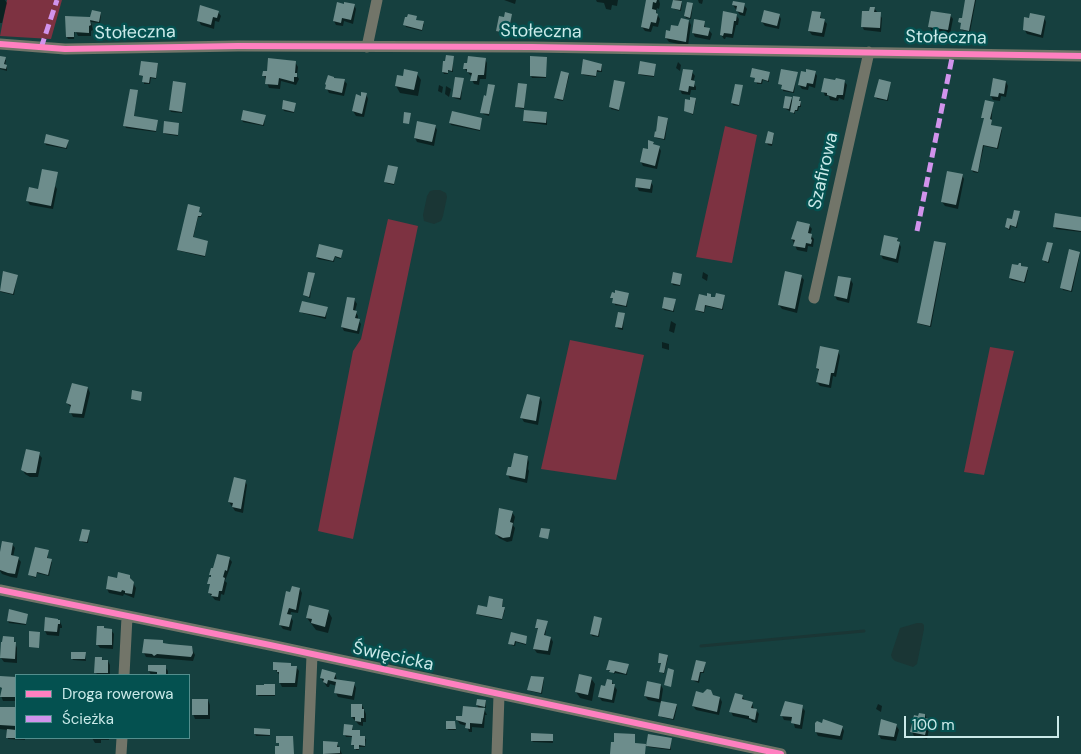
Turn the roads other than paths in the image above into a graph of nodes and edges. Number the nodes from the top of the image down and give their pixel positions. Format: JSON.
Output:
{"nodes":[{"id":1,"x":377,"y":0,"type":"edge"},
{"id":2,"x":0,"y":44,"type":"edge"},
{"id":3,"x":367,"y":47,"type":"junction"},
{"id":4,"x":869,"y":52,"type":"junction"},
{"id":5,"x":1081,"y":56,"type":"edge"},
{"id":6,"x":814,"y":298,"type":"dead end"},
{"id":7,"x":0,"y":590,"type":"edge"},
{"id":8,"x":127,"y":617,"type":"junction"},
{"id":9,"x":312,"y":655,"type":"junction"},
{"id":10,"x":124,"y":674,"type":"edge"},
{"id":11,"x":499,"y":694,"type":"junction"},
{"id":12,"x":122,"y":739,"type":"edge"},
{"id":13,"x":743,"y":750,"type":"edge"},
{"id":14,"x":121,"y":754,"type":"edge"},
{"id":15,"x":308,"y":754,"type":"edge"},
{"id":16,"x":497,"y":754,"type":"edge"},
{"id":17,"x":780,"y":754,"type":"edge"}],
"edges":[{"from":1,"to":3,"type":"street"},
{"from":2,"to":3,"type":"street","name":"Stołeczna"},
{"from":3,"to":4,"type":"street","name":"Stołeczna"},
{"from":4,"to":5,"type":"street","name":"Stołeczna"},
{"from":4,"to":6,"type":"street","name":"Szafirowa"},
{"from":7,"to":8,"type":"street","name":"Święcicka"},
{"from":8,"to":9,"type":"street","name":"Święcicka"},
{"from":8,"to":10,"type":"street"},
{"from":9,"to":11,"type":"street","name":"Święcicka"},
{"from":9,"to":15,"type":"street"},
{"from":11,"to":13,"type":"street","name":"Święcicka"},
{"from":11,"to":16,"type":"street"},
{"from":12,"to":14,"type":"street"},
{"from":13,"to":17,"type":"street","name":"Święcicka"}]}
